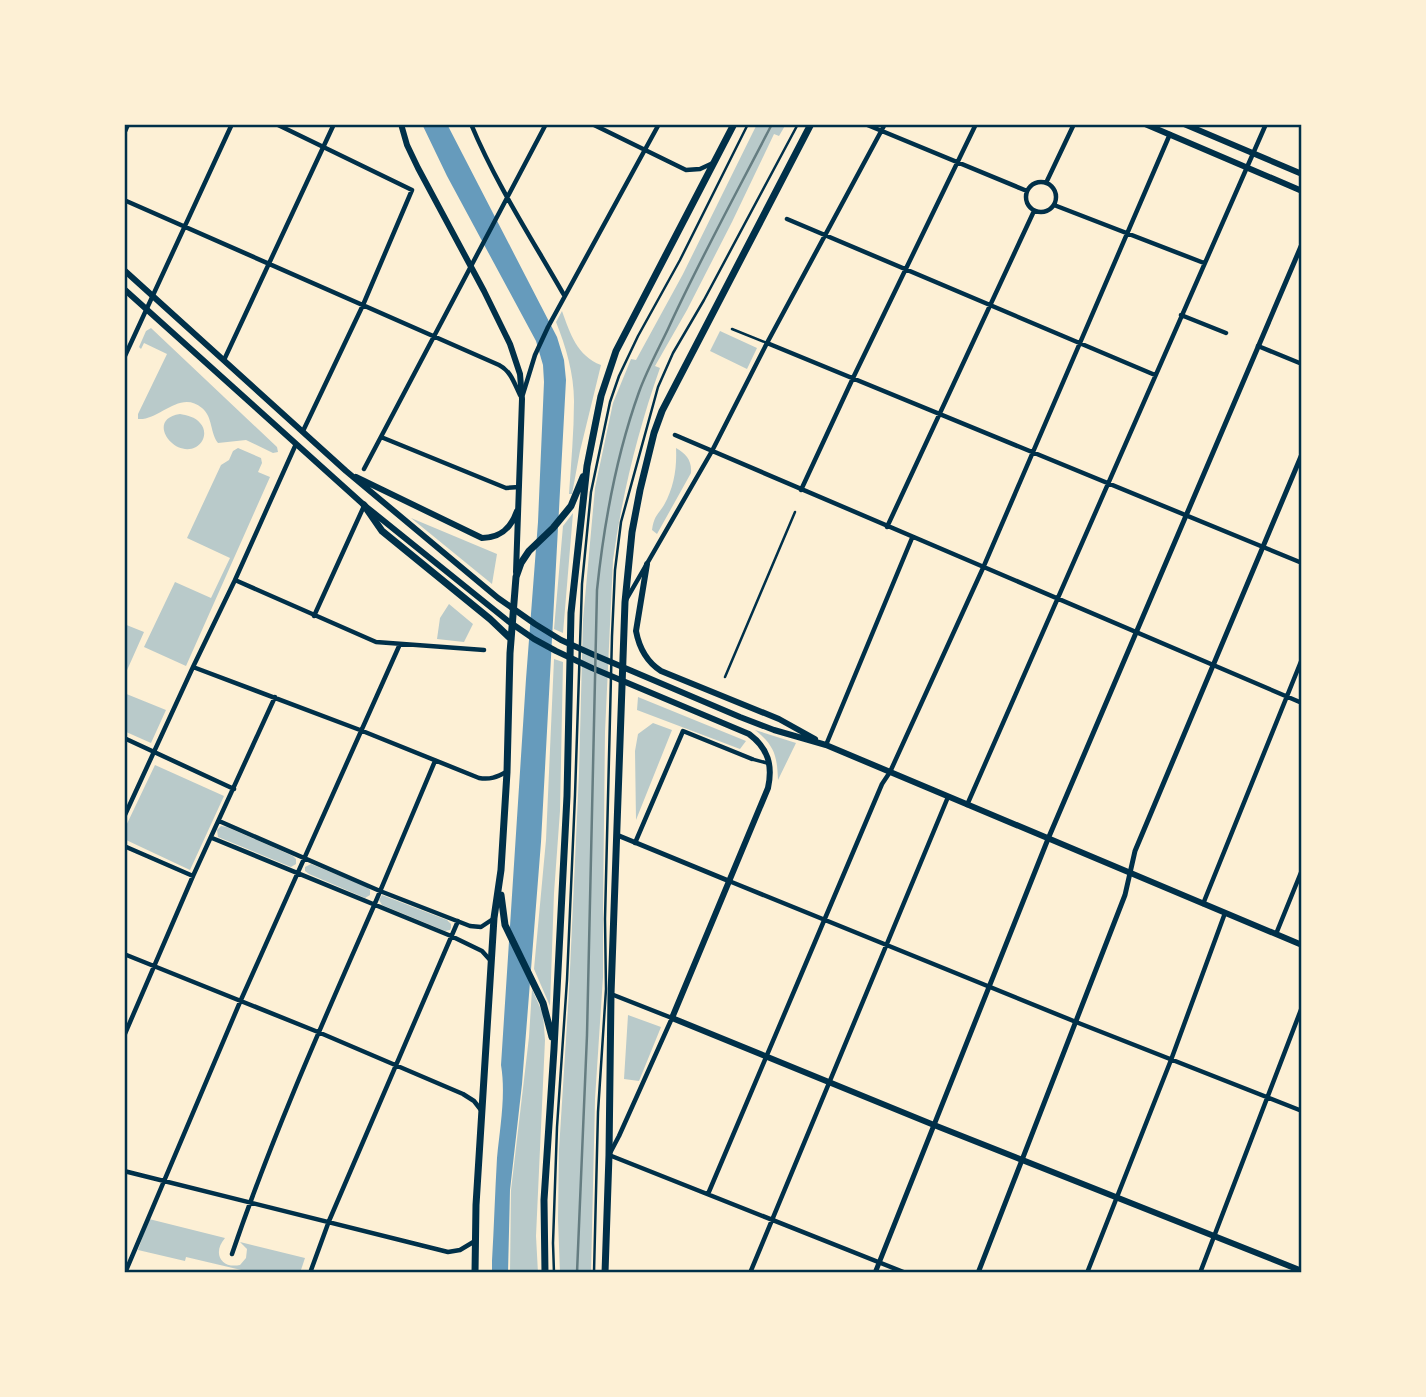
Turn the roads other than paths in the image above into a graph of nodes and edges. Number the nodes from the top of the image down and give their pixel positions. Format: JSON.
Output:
{"nodes":[{"id":1,"x":232,"y":124,"type":"edge"},
{"id":2,"x":276,"y":124,"type":"edge"},
{"id":3,"x":334,"y":124,"type":"edge"},
{"id":4,"x":401,"y":124,"type":"edge"},
{"id":5,"x":471,"y":124,"type":"edge"},
{"id":6,"x":546,"y":124,"type":"edge"},
{"id":7,"x":592,"y":124,"type":"edge"},
{"id":8,"x":659,"y":124,"type":"edge"},
{"id":9,"x":734,"y":124,"type":"edge"},
{"id":10,"x":748,"y":124,"type":"edge"},
{"id":11,"x":798,"y":124,"type":"edge"},
{"id":12,"x":811,"y":124,"type":"edge"},
{"id":13,"x":865,"y":124,"type":"edge"},
{"id":14,"x":885,"y":124,"type":"edge"},
{"id":15,"x":976,"y":124,"type":"edge"},
{"id":16,"x":1074,"y":124,"type":"edge"},
{"id":17,"x":1145,"y":124,"type":"edge"},
{"id":18,"x":1184,"y":124,"type":"edge"},
{"id":19,"x":1266,"y":124,"type":"edge"},
{"id":20,"x":881,"y":131,"type":"junction"},
{"id":21,"x":1170,"y":135,"type":"junction"},
{"id":22,"x":323,"y":147,"type":"junction"},
{"id":23,"x":645,"y":151,"type":"junction"},
{"id":24,"x":1253,"y":153,"type":"junction"},
{"id":25,"x":958,"y":162,"type":"junction"},
{"id":26,"x":714,"y":163,"type":"junction"},
{"id":27,"x":1247,"y":167,"type":"junction"},
{"id":28,"x":1302,"y":174,"type":"edge"},
{"id":29,"x":1046,"y":183,"type":"junction"},
{"id":30,"x":1027,"y":191,"type":"junction"},
{"id":31,"x":1302,"y":191,"type":"edge"},
{"id":32,"x":508,"y":197,"type":"junction"},
{"id":33,"x":124,"y":200,"type":"edge"},
{"id":34,"x":1054,"y":205,"type":"junction"},
{"id":35,"x":1034,"y":211,"type":"junction"},
{"id":36,"x":787,"y":219,"type":"dead end"},
{"id":37,"x":184,"y":226,"type":"junction"},
{"id":38,"x":1127,"y":232,"type":"junction"},
{"id":39,"x":825,"y":235,"type":"junction"},
{"id":40,"x":1302,"y":244,"type":"edge"},
{"id":41,"x":1204,"y":263,"type":"junction"},
{"id":42,"x":269,"y":264,"type":"junction"},
{"id":43,"x":471,"y":267,"type":"junction"},
{"id":44,"x":906,"y":269,"type":"junction"},
{"id":45,"x":124,"y":270,"type":"edge"},
{"id":46,"x":124,"y":289,"type":"edge"},
{"id":47,"x":153,"y":296,"type":"junction"},
{"id":48,"x":565,"y":296,"type":"junction"},
{"id":49,"x":363,"y":305,"type":"junction"},
{"id":50,"x":990,"y":305,"type":"junction"},
{"id":51,"x":147,"y":309,"type":"junction"},
{"id":52,"x":1181,"y":315,"type":"junction"},
{"id":53,"x":732,"y":329,"type":"dead end"},
{"id":54,"x":1226,"y":333,"type":"dead end"},
{"id":55,"x":434,"y":336,"type":"junction"},
{"id":56,"x":767,"y":343,"type":"junction"},
{"id":57,"x":1079,"y":343,"type":"junction"},
{"id":58,"x":1258,"y":346,"type":"junction"},
{"id":59,"x":126,"y":351,"type":"edge"},
{"id":60,"x":124,"y":358,"type":"edge"},
{"id":61,"x":223,"y":360,"type":"junction"},
{"id":62,"x":1302,"y":365,"type":"edge"},
{"id":63,"x":1155,"y":376,"type":"junction"},
{"id":64,"x":853,"y":378,"type":"junction"},
{"id":65,"x":522,"y":399,"type":"junction"},
{"id":66,"x":939,"y":414,"type":"junction"},
{"id":67,"x":302,"y":432,"type":"junction"},
{"id":68,"x":675,"y":435,"type":"dead end"},
{"id":69,"x":381,"y":436,"type":"junction"},
{"id":70,"x":296,"y":444,"type":"junction"},
{"id":71,"x":712,"y":451,"type":"junction"},
{"id":72,"x":1032,"y":452,"type":"junction"},
{"id":73,"x":1302,"y":454,"type":"edge"},
{"id":74,"x":587,"y":467,"type":"junction"},
{"id":75,"x":364,"y":469,"type":"dead end"},
{"id":76,"x":345,"y":471,"type":"junction"},
{"id":77,"x":1108,"y":483,"type":"junction"},
{"id":78,"x":520,"y":487,"type":"junction"},
{"id":79,"x":801,"y":490,"type":"junction"},
{"id":80,"x":364,"y":505,"type":"junction"},
{"id":81,"x":519,"y":506,"type":"junction"},
{"id":82,"x":795,"y":512,"type":"dead end"},
{"id":83,"x":1186,"y":515,"type":"junction"},
{"id":84,"x":887,"y":527,"type":"junction"},
{"id":85,"x":912,"y":538,"type":"junction"},
{"id":86,"x":1263,"y":547,"type":"junction"},
{"id":87,"x":1302,"y":563,"type":"edge"},
{"id":88,"x":647,"y":564,"type":"junction"},
{"id":89,"x":983,"y":568,"type":"junction"},
{"id":90,"x":516,"y":577,"type":"junction"},
{"id":91,"x":235,"y":580,"type":"junction"},
{"id":92,"x":1057,"y":599,"type":"junction"},
{"id":93,"x":625,"y":602,"type":"junction"},
{"id":94,"x":314,"y":616,"type":"junction"},
{"id":95,"x":1135,"y":632,"type":"junction"},
{"id":96,"x":512,"y":639,"type":"junction"},
{"id":97,"x":400,"y":644,"type":"junction"},
{"id":98,"x":484,"y":650,"type":"dead end"},
{"id":99,"x":1302,"y":659,"type":"edge"},
{"id":100,"x":1213,"y":666,"type":"junction"},
{"id":101,"x":193,"y":667,"type":"junction"},
{"id":102,"x":725,"y":677,"type":"dead end"},
{"id":103,"x":275,"y":697,"type":"junction"},
{"id":104,"x":1287,"y":697,"type":"junction"},
{"id":105,"x":1302,"y":704,"type":"edge"},
{"id":106,"x":360,"y":730,"type":"junction"},
{"id":107,"x":124,"y":738,"type":"edge"},
{"id":108,"x":826,"y":745,"type":"junction"},
{"id":109,"x":154,"y":751,"type":"junction"},
{"id":110,"x":752,"y":759,"type":"joint"},
{"id":111,"x":435,"y":761,"type":"junction"},
{"id":112,"x":770,"y":763,"type":"junction"},
{"id":113,"x":507,"y":772,"type":"junction"},
{"id":114,"x":890,"y":772,"type":"junction"},
{"id":115,"x":234,"y":789,"type":"junction"},
{"id":116,"x":948,"y":797,"type":"junction"},
{"id":117,"x":967,"y":805,"type":"junction"},
{"id":118,"x":124,"y":817,"type":"edge"},
{"id":119,"x":219,"y":821,"type":"junction"},
{"id":120,"x":617,"y":835,"type":"junction"},
{"id":121,"x":212,"y":838,"type":"junction"},
{"id":122,"x":1048,"y":839,"type":"junction"},
{"id":123,"x":635,"y":843,"type":"junction"},
{"id":124,"x":124,"y":846,"type":"edge"},
{"id":125,"x":305,"y":857,"type":"junction"},
{"id":126,"x":501,"y":870,"type":"junction"},
{"id":127,"x":1302,"y":870,"type":"edge"},
{"id":128,"x":298,"y":873,"type":"junction"},
{"id":129,"x":1130,"y":873,"type":"junction"},
{"id":130,"x":193,"y":876,"type":"junction"},
{"id":131,"x":729,"y":881,"type":"junction"},
{"id":132,"x":380,"y":891,"type":"junction"},
{"id":133,"x":375,"y":904,"type":"junction"},
{"id":134,"x":1203,"y":904,"type":"junction"},
{"id":135,"x":1225,"y":913,"type":"junction"},
{"id":136,"x":494,"y":918,"type":"junction"},
{"id":137,"x":823,"y":919,"type":"junction"},
{"id":138,"x":458,"y":921,"type":"junction"},
{"id":139,"x":1276,"y":935,"type":"junction"},
{"id":140,"x":451,"y":936,"type":"junction"},
{"id":141,"x":887,"y":945,"type":"junction"},
{"id":142,"x":1302,"y":945,"type":"edge"},
{"id":143,"x":124,"y":954,"type":"edge"},
{"id":144,"x":491,"y":961,"type":"junction"},
{"id":145,"x":155,"y":966,"type":"junction"},
{"id":146,"x":990,"y":987,"type":"junction"},
{"id":147,"x":611,"y":994,"type":"junction"},
{"id":148,"x":240,"y":1002,"type":"junction"},
{"id":149,"x":1302,"y":1007,"type":"edge"},
{"id":150,"x":672,"y":1018,"type":"junction"},
{"id":151,"x":1076,"y":1022,"type":"junction"},
{"id":152,"x":318,"y":1032,"type":"junction"},
{"id":153,"x":124,"y":1036,"type":"edge"},
{"id":154,"x":554,"y":1049,"type":"junction"},
{"id":155,"x":767,"y":1057,"type":"junction"},
{"id":156,"x":1171,"y":1060,"type":"junction"},
{"id":157,"x":396,"y":1066,"type":"junction"},
{"id":158,"x":830,"y":1083,"type":"junction"},
{"id":159,"x":1268,"y":1098,"type":"junction"},
{"id":160,"x":1302,"y":1111,"type":"edge"},
{"id":161,"x":482,"y":1113,"type":"junction"},
{"id":162,"x":934,"y":1125,"type":"junction"},
{"id":163,"x":609,"y":1155,"type":"junction"},
{"id":164,"x":1022,"y":1160,"type":"junction"},
{"id":165,"x":124,"y":1171,"type":"edge"},
{"id":166,"x":164,"y":1181,"type":"junction"},
{"id":167,"x":708,"y":1194,"type":"junction"},
{"id":168,"x":1116,"y":1198,"type":"junction"},
{"id":169,"x":250,"y":1201,"type":"junction"},
{"id":170,"x":329,"y":1221,"type":"junction"},
{"id":171,"x":772,"y":1221,"type":"junction"},
{"id":172,"x":1214,"y":1236,"type":"junction"},
{"id":173,"x":474,"y":1241,"type":"junction"},
{"id":174,"x":232,"y":1254,"type":"dead end"},
{"id":175,"x":880,"y":1262,"type":"junction"},
{"id":176,"x":1302,"y":1271,"type":"edge"},
{"id":177,"x":125,"y":1273,"type":"edge"},
{"id":178,"x":310,"y":1273,"type":"edge"},
{"id":179,"x":475,"y":1273,"type":"edge"},
{"id":180,"x":545,"y":1273,"type":"edge"},
{"id":181,"x":554,"y":1273,"type":"edge"},
{"id":182,"x":594,"y":1273,"type":"edge"},
{"id":183,"x":605,"y":1273,"type":"edge"},
{"id":184,"x":750,"y":1273,"type":"edge"},
{"id":185,"x":876,"y":1273,"type":"edge"},
{"id":186,"x":906,"y":1273,"type":"edge"},
{"id":187,"x":978,"y":1273,"type":"edge"},
{"id":188,"x":1087,"y":1273,"type":"edge"},
{"id":189,"x":1200,"y":1273,"type":"edge"}],
"edges":[{"from":1,"to":37,"type":"street"},
{"from":2,"to":22,"type":"street"},
{"from":3,"to":22,"type":"street"},
{"from":4,"to":43,"type":"main road"},
{"from":5,"to":32,"type":"street"},
{"from":6,"to":32,"type":"street"},
{"from":7,"to":23,"type":"street"},
{"from":8,"to":23,"type":"street"},
{"from":9,"to":26,"type":"highway"},
{"from":10,"to":181,"type":"lane"},
{"from":11,"to":182,"type":"lane"},
{"from":12,"to":93,"type":"highway"},
{"from":13,"to":20,"type":"street"},
{"from":14,"to":20,"type":"street"},
{"from":15,"to":25,"type":"street"},
{"from":16,"to":29,"type":"street"},
{"from":17,"to":21,"type":"main road"},
{"from":18,"to":24,"type":"main road"},
{"from":19,"to":24,"type":"street"},
{"from":20,"to":25,"type":"street"},
{"from":20,"to":39,"type":"street"},
{"from":21,"to":27,"type":"main road"},
{"from":21,"to":38,"type":"street"},
{"from":22,"to":42,"type":"street"},
{"from":22,"to":49,"type":"street"},
{"from":23,"to":26,"type":"street"},
{"from":23,"to":48,"type":"street"},
{"from":24,"to":27,"type":"street"},
{"from":24,"to":28,"type":"main road"},
{"from":25,"to":30,"type":"street"},
{"from":25,"to":44,"type":"street"},
{"from":26,"to":74,"type":"highway"},
{"from":27,"to":31,"type":"main road"},
{"from":27,"to":41,"type":"street"},
{"from":29,"to":30,"type":"street"},
{"from":29,"to":34,"type":"street"},
{"from":30,"to":35,"type":"street"},
{"from":32,"to":43,"type":"street"},
{"from":32,"to":48,"type":"street"},
{"from":33,"to":37,"type":"street"},
{"from":34,"to":35,"type":"street"},
{"from":34,"to":38,"type":"street"},
{"from":35,"to":50,"type":"street"},
{"from":36,"to":39,"type":"street"},
{"from":37,"to":42,"type":"street"},
{"from":37,"to":47,"type":"street"},
{"from":38,"to":41,"type":"street"},
{"from":38,"to":57,"type":"street"},
{"from":39,"to":44,"type":"street"},
{"from":39,"to":56,"type":"street"},
{"from":40,"to":58,"type":"street"},
{"from":41,"to":52,"type":"street"},
{"from":42,"to":49,"type":"street"},
{"from":42,"to":61,"type":"street"},
{"from":43,"to":55,"type":"street"},
{"from":43,"to":65,"type":"main road"},
{"from":44,"to":50,"type":"street"},
{"from":44,"to":64,"type":"street"},
{"from":45,"to":47,"type":"main road"},
{"from":46,"to":51,"type":"main road"},
{"from":47,"to":51,"type":"street"},
{"from":47,"to":61,"type":"main road"},
{"from":48,"to":65,"type":"street"},
{"from":49,"to":55,"type":"street"},
{"from":49,"to":67,"type":"street"},
{"from":50,"to":57,"type":"street"},
{"from":50,"to":66,"type":"street"},
{"from":51,"to":59,"type":"street"},
{"from":51,"to":70,"type":"main road"},
{"from":52,"to":54,"type":"street"},
{"from":52,"to":63,"type":"street"},
{"from":53,"to":56,"type":"lane"},
{"from":55,"to":65,"type":"street"},
{"from":55,"to":69,"type":"street"},
{"from":56,"to":64,"type":"street"},
{"from":56,"to":71,"type":"street"},
{"from":57,"to":63,"type":"street"},
{"from":57,"to":72,"type":"street"},
{"from":58,"to":62,"type":"street"},
{"from":58,"to":83,"type":"street"},
{"from":59,"to":60,"type":"street"},
{"from":61,"to":67,"type":"main road"},
{"from":63,"to":77,"type":"street"},
{"from":64,"to":66,"type":"street"},
{"from":64,"to":79,"type":"street"},
{"from":65,"to":78,"type":"main road"},
{"from":66,"to":72,"type":"street"},
{"from":66,"to":84,"type":"street"},
{"from":67,"to":76,"type":"main road"},
{"from":68,"to":71,"type":"street"},
{"from":69,"to":75,"type":"street"},
{"from":69,"to":78,"type":"street"},
{"from":70,"to":80,"type":"main road"},
{"from":70,"to":91,"type":"street"},
{"from":71,"to":79,"type":"street"},
{"from":71,"to":88,"type":"street"},
{"from":72,"to":77,"type":"street"},
{"from":72,"to":89,"type":"street"},
{"from":73,"to":86,"type":"street"},
{"from":74,"to":90,"type":"highway"},
{"from":74,"to":154,"type":"highway"},
{"from":76,"to":81,"type":"main road"},
{"from":76,"to":108,"type":"main road"},
{"from":77,"to":83,"type":"street"},
{"from":77,"to":92,"type":"street"},
{"from":78,"to":81,"type":"main road"},
{"from":79,"to":84,"type":"street"},
{"from":80,"to":94,"type":"street"},
{"from":80,"to":96,"type":"highway"},
{"from":80,"to":112,"type":"main road"},
{"from":81,"to":90,"type":"main road"},
{"from":82,"to":102,"type":"lane"},
{"from":83,"to":86,"type":"street"},
{"from":83,"to":95,"type":"street"},
{"from":84,"to":85,"type":"street"},
{"from":85,"to":89,"type":"street"},
{"from":85,"to":108,"type":"street"},
{"from":86,"to":87,"type":"street"},
{"from":86,"to":100,"type":"street"},
{"from":88,"to":93,"type":"street"},
{"from":88,"to":108,"type":"main road"},
{"from":89,"to":92,"type":"street"},
{"from":89,"to":114,"type":"street"},
{"from":90,"to":96,"type":"highway"},
{"from":91,"to":94,"type":"street"},
{"from":91,"to":101,"type":"street"},
{"from":92,"to":95,"type":"street"},
{"from":92,"to":117,"type":"street"},
{"from":93,"to":120,"type":"highway"},
{"from":94,"to":97,"type":"street"},
{"from":95,"to":100,"type":"street"},
{"from":95,"to":122,"type":"street"},
{"from":96,"to":113,"type":"highway"},
{"from":97,"to":98,"type":"street"},
{"from":97,"to":106,"type":"street"},
{"from":99,"to":104,"type":"street"},
{"from":100,"to":104,"type":"street"},
{"from":100,"to":129,"type":"street"},
{"from":101,"to":103,"type":"street"},
{"from":101,"to":109,"type":"street"},
{"from":103,"to":106,"type":"street"},
{"from":103,"to":115,"type":"street"},
{"from":104,"to":105,"type":"street"},
{"from":104,"to":134,"type":"street"},
{"from":106,"to":111,"type":"street"},
{"from":106,"to":125,"type":"street"},
{"from":107,"to":109,"type":"street"},
{"from":108,"to":114,"type":"main road"},
{"from":109,"to":115,"type":"street"},
{"from":109,"to":118,"type":"street"},
{"from":110,"to":112,"type":"street"},
{"from":110,"to":123,"type":"street"},
{"from":111,"to":113,"type":"street"},
{"from":111,"to":132,"type":"street"},
{"from":112,"to":131,"type":"main road"},
{"from":113,"to":126,"type":"highway"},
{"from":114,"to":116,"type":"main road"},
{"from":114,"to":137,"type":"street"},
{"from":115,"to":119,"type":"street"},
{"from":116,"to":117,"type":"main road"},
{"from":116,"to":141,"type":"street"},
{"from":117,"to":122,"type":"main road"},
{"from":119,"to":121,"type":"street"},
{"from":119,"to":125,"type":"street"},
{"from":120,"to":123,"type":"street"},
{"from":120,"to":147,"type":"highway"},
{"from":121,"to":128,"type":"street"},
{"from":121,"to":130,"type":"street"},
{"from":122,"to":129,"type":"main road"},
{"from":122,"to":146,"type":"street"},
{"from":123,"to":131,"type":"street"},
{"from":124,"to":130,"type":"street"},
{"from":125,"to":128,"type":"street"},
{"from":125,"to":132,"type":"street"},
{"from":126,"to":136,"type":"highway"},
{"from":126,"to":154,"type":"highway"},
{"from":127,"to":139,"type":"street"},
{"from":128,"to":133,"type":"street"},
{"from":128,"to":148,"type":"street"},
{"from":129,"to":134,"type":"main road"},
{"from":129,"to":151,"type":"street"},
{"from":130,"to":145,"type":"street"},
{"from":131,"to":137,"type":"street"},
{"from":131,"to":150,"type":"main road"},
{"from":132,"to":133,"type":"street"},
{"from":132,"to":138,"type":"street"},
{"from":133,"to":140,"type":"street"},
{"from":133,"to":152,"type":"street"},
{"from":134,"to":135,"type":"main road"},
{"from":135,"to":139,"type":"main road"},
{"from":135,"to":156,"type":"street"},
{"from":136,"to":138,"type":"street"},
{"from":136,"to":144,"type":"highway"},
{"from":137,"to":141,"type":"street"},
{"from":137,"to":155,"type":"street"},
{"from":138,"to":140,"type":"street"},
{"from":139,"to":142,"type":"main road"},
{"from":140,"to":144,"type":"street"},
{"from":140,"to":157,"type":"street"},
{"from":141,"to":146,"type":"street"},
{"from":141,"to":158,"type":"street"},
{"from":143,"to":145,"type":"street"},
{"from":144,"to":161,"type":"highway"},
{"from":145,"to":148,"type":"street"},
{"from":145,"to":153,"type":"street"},
{"from":146,"to":151,"type":"street"},
{"from":146,"to":162,"type":"street"},
{"from":147,"to":150,"type":"street"},
{"from":147,"to":163,"type":"highway"},
{"from":148,"to":152,"type":"street"},
{"from":148,"to":166,"type":"street"},
{"from":149,"to":159,"type":"street"},
{"from":150,"to":155,"type":"main road"},
{"from":150,"to":163,"type":"street"},
{"from":151,"to":156,"type":"street"},
{"from":151,"to":164,"type":"street"},
{"from":152,"to":157,"type":"street"},
{"from":152,"to":169,"type":"street"},
{"from":154,"to":180,"type":"highway"},
{"from":155,"to":158,"type":"main road"},
{"from":155,"to":167,"type":"street"},
{"from":156,"to":159,"type":"street"},
{"from":156,"to":168,"type":"street"},
{"from":157,"to":161,"type":"street"},
{"from":157,"to":170,"type":"street"},
{"from":158,"to":162,"type":"main road"},
{"from":158,"to":171,"type":"street"},
{"from":159,"to":160,"type":"street"},
{"from":159,"to":172,"type":"street"},
{"from":161,"to":173,"type":"highway"},
{"from":162,"to":164,"type":"main road"},
{"from":162,"to":175,"type":"street"},
{"from":163,"to":167,"type":"street"},
{"from":163,"to":183,"type":"highway"},
{"from":164,"to":168,"type":"main road"},
{"from":164,"to":187,"type":"street"},
{"from":165,"to":166,"type":"street"},
{"from":166,"to":169,"type":"street"},
{"from":166,"to":177,"type":"street"},
{"from":167,"to":171,"type":"street"},
{"from":168,"to":172,"type":"main road"},
{"from":168,"to":188,"type":"street"},
{"from":169,"to":170,"type":"street"},
{"from":169,"to":174,"type":"street"},
{"from":170,"to":173,"type":"street"},
{"from":170,"to":178,"type":"street"},
{"from":171,"to":175,"type":"street"},
{"from":171,"to":184,"type":"street"},
{"from":172,"to":176,"type":"main road"},
{"from":172,"to":189,"type":"street"},
{"from":173,"to":179,"type":"highway"},
{"from":175,"to":185,"type":"street"},
{"from":175,"to":186,"type":"street"}]}
